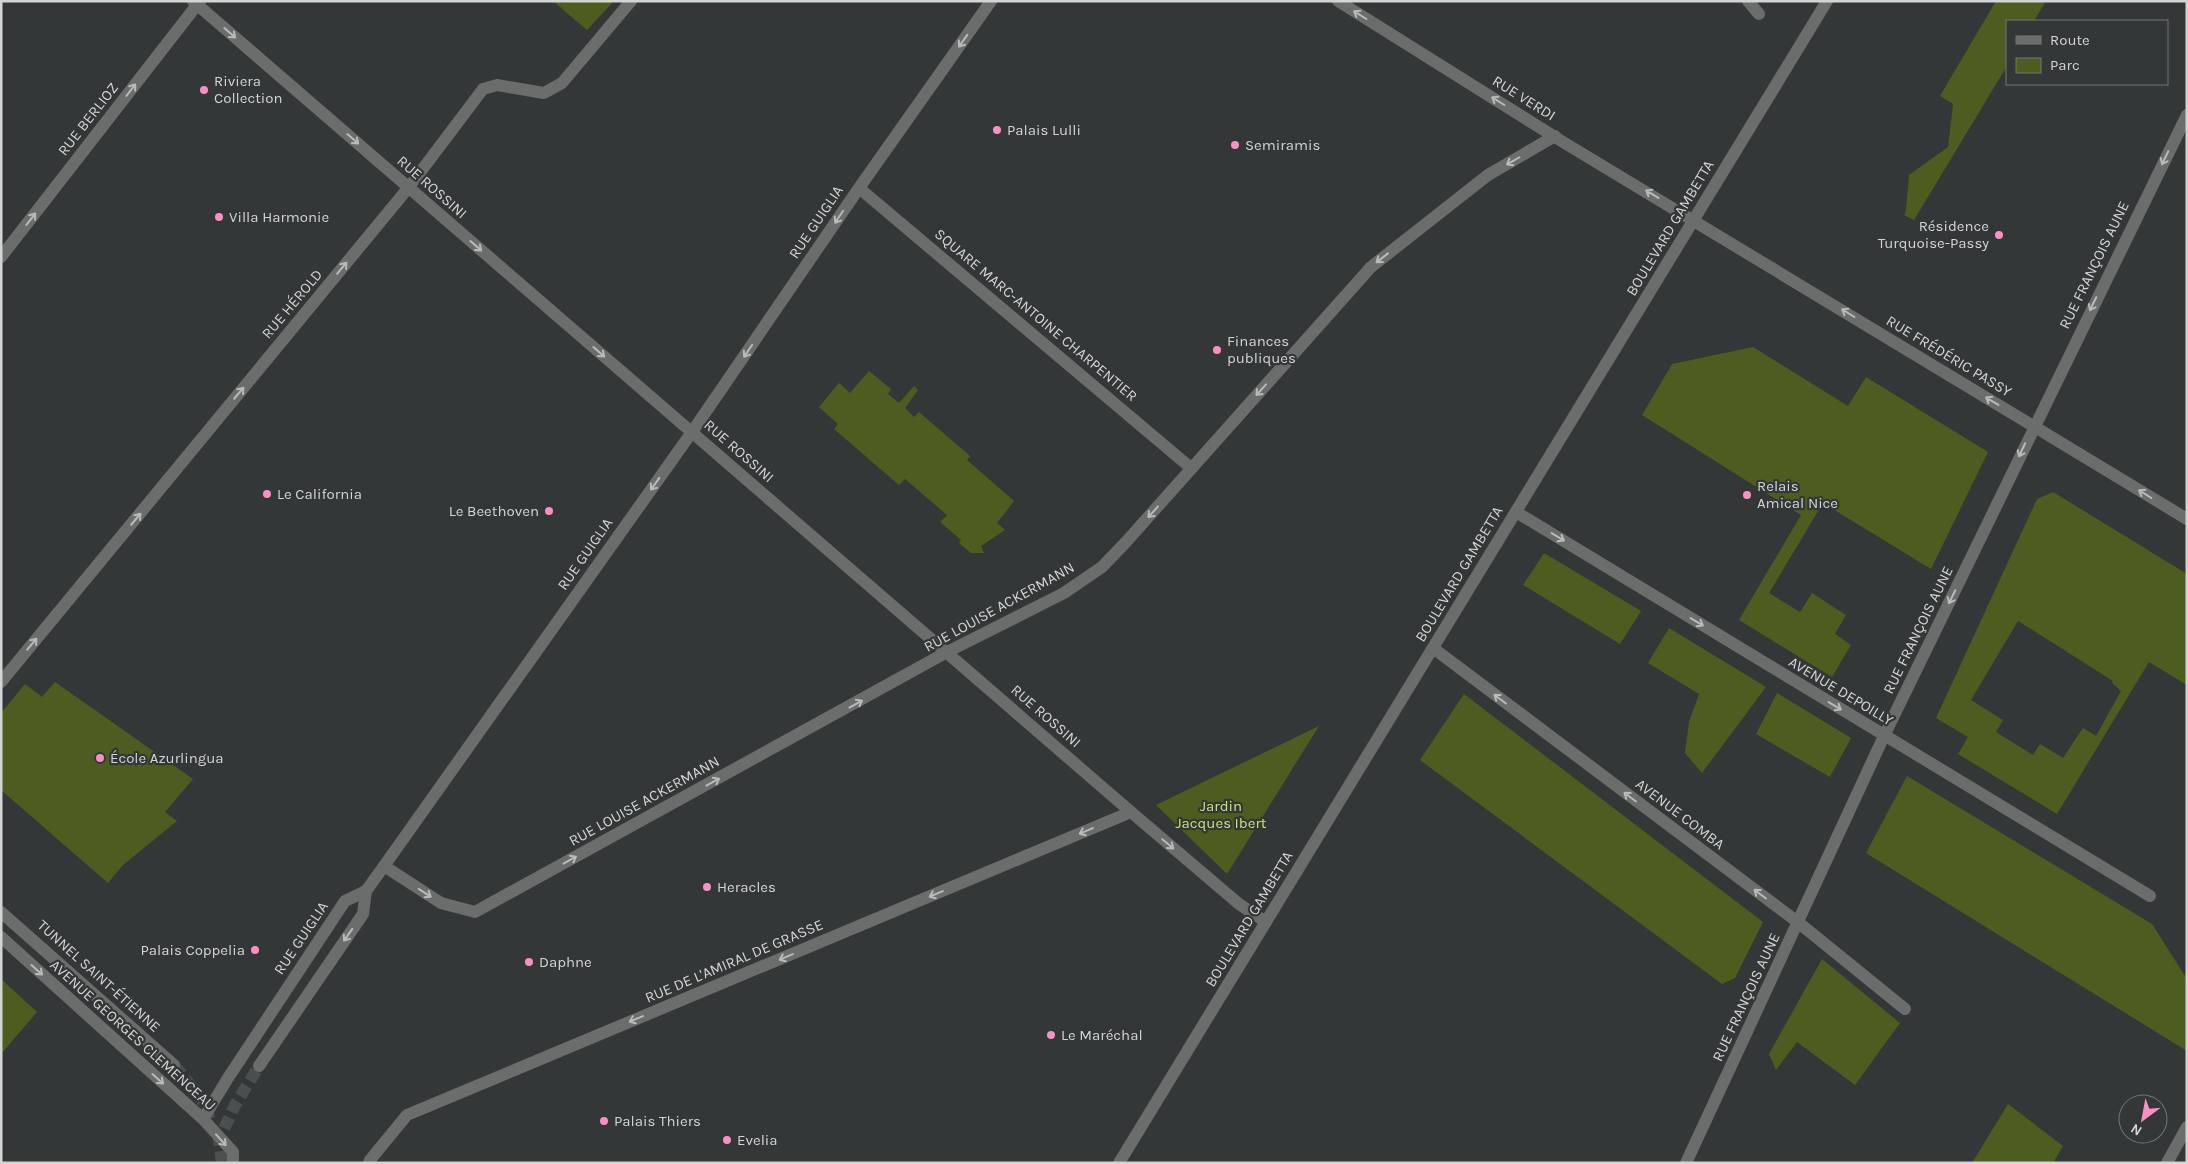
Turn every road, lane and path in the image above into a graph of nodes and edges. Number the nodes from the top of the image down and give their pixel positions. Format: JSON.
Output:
{"nodes":[{"id":1,"x":632,"y":1,"type":"edge"},
{"id":2,"x":991,"y":1,"type":"edge"},
{"id":3,"x":1338,"y":1,"type":"edge"},
{"id":4,"x":1748,"y":1,"type":"edge"},
{"id":5,"x":1827,"y":1,"type":"edge"},
{"id":6,"x":197,"y":2,"type":"edge"},
{"id":7,"x":1759,"y":14,"type":"dead end"},
{"id":8,"x":2187,"y":115,"type":"edge"},
{"id":9,"x":1555,"y":136,"type":"junction"},
{"id":10,"x":409,"y":188,"type":"junction"},
{"id":11,"x":859,"y":188,"type":"junction"},
{"id":12,"x":1694,"y":219,"type":"junction"},
{"id":13,"x":1,"y":257,"type":"edge"},
{"id":14,"x":2033,"y":426,"type":"junction"},
{"id":15,"x":692,"y":432,"type":"junction"},
{"id":16,"x":1191,"y":468,"type":"junction"},
{"id":17,"x":1516,"y":512,"type":"junction"},
{"id":18,"x":2187,"y":519,"type":"edge"},
{"id":19,"x":1433,"y":648,"type":"junction"},
{"id":20,"x":948,"y":652,"type":"junction"},
{"id":21,"x":1,"y":682,"type":"edge"},
{"id":22,"x":1884,"y":736,"type":"junction"},
{"id":23,"x":1130,"y":812,"type":"junction"},
{"id":24,"x":384,"y":866,"type":"junction"},
{"id":25,"x":366,"y":891,"type":"junction"},
{"id":26,"x":2150,"y":896,"type":"dead end"},
{"id":27,"x":1,"y":912,"type":"edge"},
{"id":28,"x":1266,"y":922,"type":"junction"},
{"id":29,"x":1799,"y":923,"type":"junction"},
{"id":30,"x":1,"y":937,"type":"edge"},
{"id":31,"x":1905,"y":1010,"type":"dead end"},
{"id":32,"x":174,"y":1066,"type":"tunnel mouth"},
{"id":33,"x":259,"y":1066,"type":"tunnel mouth"},
{"id":34,"x":203,"y":1119,"type":"junction"},
{"id":35,"x":2187,"y":1127,"type":"edge"},
{"id":36,"x":233,"y":1163,"type":"edge"},
{"id":37,"x":369,"y":1163,"type":"edge"},
{"id":38,"x":1119,"y":1163,"type":"edge"},
{"id":39,"x":1686,"y":1163,"type":"edge"},
{"id":40,"x":2167,"y":1163,"type":"edge"}],
"edges":[{"from":1,"to":10,"type":"street","name":"RUE HÉROLD"},
{"from":2,"to":11,"type":"street","name":"RUE GUIGLIA","one_way":true},
{"from":9,"to":3,"type":"street","name":"RUE VERDI","one_way":true},
{"from":4,"to":7,"type":"street"},
{"from":5,"to":12,"type":"street","name":"BOULEVARD GAMBETTA"},
{"from":6,"to":10,"type":"street","name":"RUE ROSSINI","one_way":true},
{"from":13,"to":6,"type":"street","name":"RUE BERLIOZ","one_way":true},
{"from":8,"to":14,"type":"street","name":"RUE FRANÇOIS AUNE","one_way":true},
{"from":12,"to":9,"type":"street","name":"RUE VERDI","one_way":true},
{"from":9,"to":16,"type":"street","name":"RUE LOUISE ACKERMANN","one_way":true},
{"from":10,"to":15,"type":"street","name":"RUE ROSSINI","one_way":true},
{"from":21,"to":10,"type":"street","name":"RUE HÉROLD","one_way":true},
{"from":11,"to":15,"type":"street","name":"RUE GUIGLIA","one_way":true},
{"from":11,"to":16,"type":"street","name":"SQUARE MARC-ANTOINE CHARPENTIER"},
{"from":14,"to":12,"type":"street","name":"RUE FRÉDÉRIC PASSY","one_way":true},
{"from":12,"to":17,"type":"street","name":"BOULEVARD GAMBETTA"},
{"from":18,"to":14,"type":"street","name":"RUE FRÉDÉRIC PASSY","one_way":true},
{"from":14,"to":22,"type":"street","name":"RUE FRANÇOIS AUNE","one_way":true},
{"from":15,"to":20,"type":"street","name":"RUE ROSSINI"},
{"from":15,"to":24,"type":"street","name":"RUE GUIGLIA","one_way":true},
{"from":16,"to":20,"type":"street","name":"RUE LOUISE ACKERMANN","one_way":true},
{"from":17,"to":19,"type":"street","name":"BOULEVARD GAMBETTA"},
{"from":17,"to":22,"type":"street","name":"AVENUE DEPOILLY","one_way":true},
{"from":19,"to":28,"type":"street","name":"BOULEVARD GAMBETTA"},
{"from":29,"to":19,"type":"street","name":"AVENUE COMBA","one_way":true},
{"from":20,"to":23,"type":"street","name":"RUE ROSSINI"},
{"from":24,"to":20,"type":"street","name":"RUE LOUISE ACKERMANN","one_way":true},
{"from":22,"to":26,"type":"street","name":"AVENUE DEPOILLY"},
{"from":22,"to":29,"type":"street","name":"RUE FRANÇOIS AUNE"},
{"from":23,"to":28,"type":"street","name":"RUE ROSSINI","one_way":true},
{"from":23,"to":37,"type":"street","name":"RUE DE L'AMIRAL DE GRASSE","one_way":true},
{"from":24,"to":25,"type":"street","name":"RUE GUIGLIA"},
{"from":25,"to":33,"type":"street","one_way":true},
{"from":25,"to":34,"type":"street","name":"RUE GUIGLIA"},
{"from":27,"to":32,"type":"street","name":"TUNNEL SAINT-ÉTIENNE"},
{"from":28,"to":38,"type":"street","name":"BOULEVARD GAMBETTA"},
{"from":29,"to":31,"type":"street","name":"AVENUE COMBA"},
{"from":29,"to":39,"type":"street","name":"RUE FRANÇOIS AUNE"},
{"from":30,"to":34,"type":"street","name":"AVENUE GEORGES CLEMENCEAU","one_way":true},
{"from":34,"to":36,"type":"street","name":"AVENUE GEORGES CLEMENCEAU","one_way":true},
{"from":35,"to":40,"type":"street"}]}
